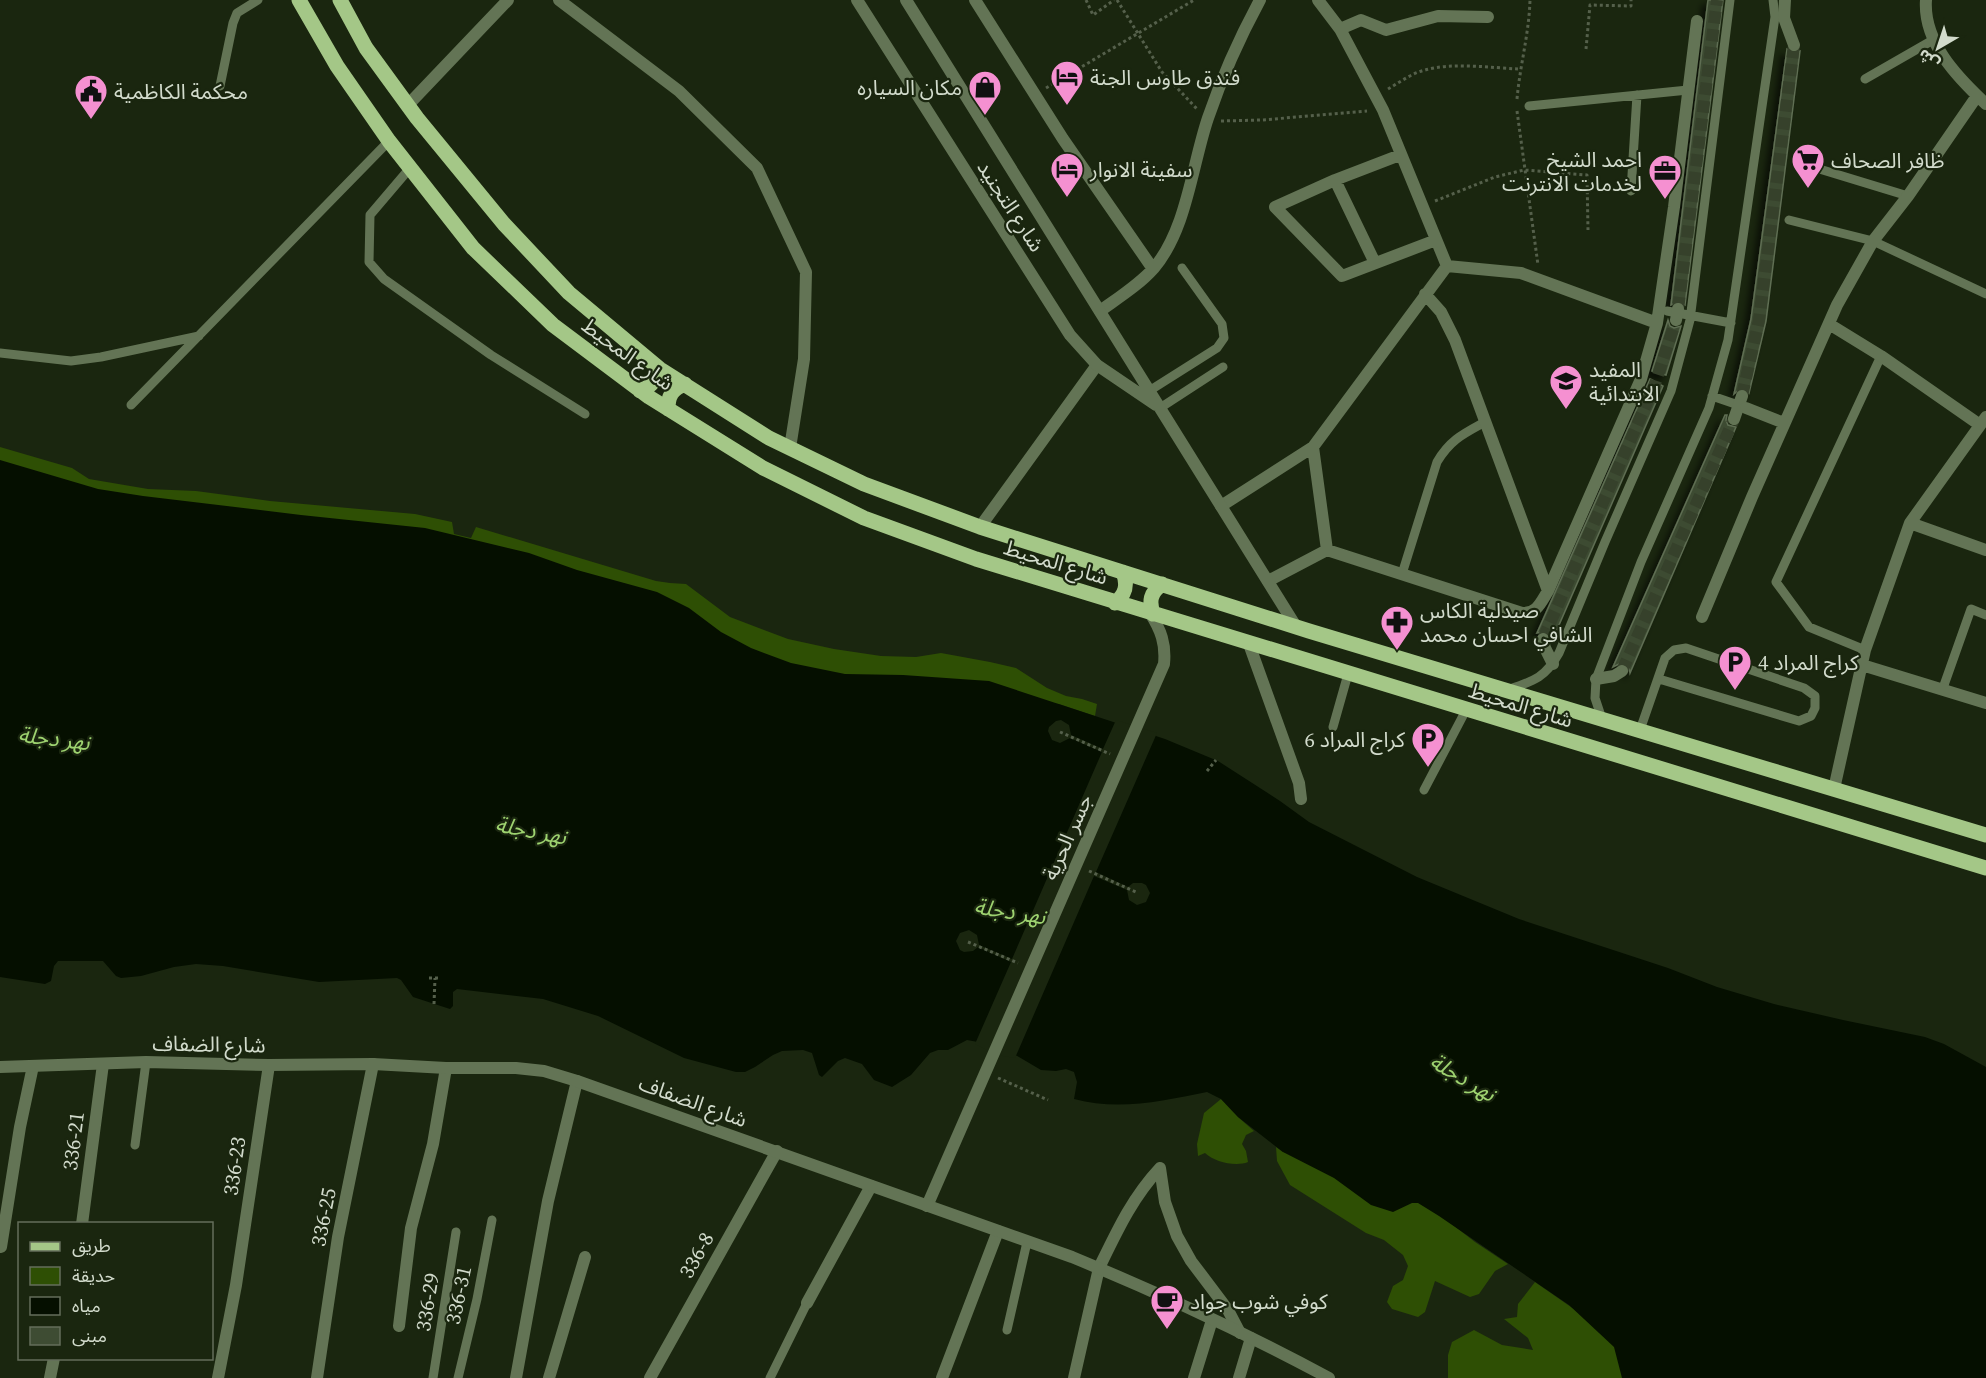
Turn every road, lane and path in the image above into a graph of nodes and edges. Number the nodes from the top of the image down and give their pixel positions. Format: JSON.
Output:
{"nodes":[{"id":1,"x":258,"y":0,"type":"edge"},
{"id":2,"x":340,"y":0,"type":"edge"},
{"id":3,"x":508,"y":0,"type":"edge"},
{"id":4,"x":559,"y":0,"type":"edge"},
{"id":5,"x":856,"y":0,"type":"edge"},
{"id":6,"x":906,"y":0,"type":"edge"},
{"id":7,"x":975,"y":0,"type":"edge"},
{"id":8,"x":1086,"y":0,"type":"edge"},
{"id":9,"x":1114,"y":0,"type":"edge"},
{"id":10,"x":1194,"y":0,"type":"edge"},
{"id":11,"x":1260,"y":0,"type":"edge"},
{"id":12,"x":1318,"y":0,"type":"edge"},
{"id":13,"x":1530,"y":0,"type":"edge"},
{"id":14,"x":1631,"y":0,"type":"edge"},
{"id":15,"x":1730,"y":0,"type":"edge"},
{"id":16,"x":1773,"y":0,"type":"edge"},
{"id":17,"x":1785,"y":0,"type":"edge"},
{"id":18,"x":1926,"y":0,"type":"edge"},
{"id":19,"x":300,"y":1,"type":"edge"},
{"id":20,"x":1488,"y":16,"type":"dead end"},
{"id":21,"x":1697,"y":21,"type":"dead end"},
{"id":22,"x":1340,"y":29,"type":"junction"},
{"id":23,"x":1933,"y":40,"type":"junction"},
{"id":24,"x":1794,"y":45,"type":"tunnel mouth"},
{"id":25,"x":1586,"y":49,"type":"dead end"},
{"id":26,"x":1520,"y":69,"type":"junction"},
{"id":27,"x":1865,"y":79,"type":"dead end"},
{"id":28,"x":220,"y":86,"type":"dead end"},
{"id":29,"x":1688,"y":90,"type":"junction"},
{"id":30,"x":1034,"y":95,"type":"junction"},
{"id":31,"x":1637,"y":95,"type":"junction"},
{"id":32,"x":1376,"y":97,"type":"junction"},
{"id":33,"x":1982,"y":100,"type":"edge"},
{"id":34,"x":408,"y":105,"type":"junction"},
{"id":35,"x":1529,"y":106,"type":"dead end"},
{"id":36,"x":389,"y":141,"type":"junction"},
{"id":37,"x":1400,"y":155,"type":"junction"},
{"id":38,"x":1803,"y":164,"type":"dead end"},
{"id":39,"x":410,"y":168,"type":"junction"},
{"id":40,"x":1524,"y":170,"type":"junction"},
{"id":41,"x":1335,"y":180,"type":"junction"},
{"id":42,"x":1631,"y":190,"type":"dead end"},
{"id":43,"x":1908,"y":196,"type":"junction"},
{"id":44,"x":1422,"y":206,"type":"junction"},
{"id":45,"x":1789,"y":220,"type":"dead end"},
{"id":46,"x":1588,"y":230,"type":"dead end"},
{"id":47,"x":1436,"y":240,"type":"junction"},
{"id":48,"x":1873,"y":241,"type":"junction"},
{"id":49,"x":1375,"y":263,"type":"junction"},
{"id":50,"x":1447,"y":266,"type":"junction"},
{"id":51,"x":1182,"y":268,"type":"dead end"},
{"id":52,"x":1153,"y":269,"type":"junction"},
{"id":53,"x":1540,"y":280,"type":"junction"},
{"id":54,"x":1425,"y":294,"type":"junction"},
{"id":55,"x":1986,"y":294,"type":"edge"},
{"id":56,"x":1100,"y":311,"type":"junction"},
{"id":57,"x":1672,"y":313,"type":"junction"},
{"id":58,"x":1691,"y":316,"type":"junction"},
{"id":59,"x":1657,"y":323,"type":"junction"},
{"id":60,"x":1731,"y":323,"type":"junction"},
{"id":61,"x":1828,"y":324,"type":"junction"},
{"id":62,"x":199,"y":336,"type":"junction"},
{"id":63,"x":0,"y":353,"type":"edge"},
{"id":64,"x":1881,"y":356,"type":"junction"},
{"id":65,"x":1097,"y":365,"type":"junction"},
{"id":66,"x":656,"y":366,"type":"junction"},
{"id":67,"x":1223,"y":367,"type":"dead end"},
{"id":68,"x":685,"y":384,"type":"junction"},
{"id":69,"x":640,"y":391,"type":"junction"},
{"id":70,"x":1149,"y":391,"type":"junction"},
{"id":71,"x":1712,"y":396,"type":"junction"},
{"id":72,"x":1742,"y":403,"type":"junction"},
{"id":73,"x":132,"y":405,"type":"dead end"},
{"id":74,"x":1160,"y":408,"type":"junction"},
{"id":75,"x":668,"y":409,"type":"junction"},
{"id":76,"x":585,"y":414,"type":"dead end"},
{"id":77,"x":1734,"y":419,"type":"tunnel mouth"},
{"id":78,"x":1485,"y":422,"type":"junction"},
{"id":79,"x":1784,"y":423,"type":"junction"},
{"id":80,"x":1984,"y":423,"type":"edge"},
{"id":81,"x":1313,"y":447,"type":"junction"},
{"id":82,"x":790,"y":448,"type":"junction"},
{"id":83,"x":1221,"y":506,"type":"junction"},
{"id":84,"x":1910,"y":523,"type":"junction"},
{"id":85,"x":980,"y":527,"type":"junction"},
{"id":86,"x":1327,"y":550,"type":"junction"},
{"id":87,"x":1986,"y":550,"type":"edge"},
{"id":88,"x":1123,"y":572,"type":"junction"},
{"id":89,"x":1402,"y":574,"type":"junction"},
{"id":90,"x":1268,"y":581,"type":"junction"},
{"id":91,"x":1162,"y":584,"type":"junction"},
{"id":92,"x":1548,"y":591,"type":"junction"},
{"id":93,"x":1115,"y":603,"type":"junction"},
{"id":94,"x":1152,"y":614,"type":"junction"},
{"id":95,"x":1986,"y":615,"type":"edge"},
{"id":96,"x":1702,"y":617,"type":"dead end"},
{"id":97,"x":1295,"y":625,"type":"junction"},
{"id":98,"x":1544,"y":639,"type":"tunnel mouth"},
{"id":99,"x":1249,"y":644,"type":"junction"},
{"id":100,"x":1866,"y":650,"type":"junction"},
{"id":101,"x":1553,"y":664,"type":"junction"},
{"id":102,"x":1862,"y":665,"type":"junction"},
{"id":103,"x":1622,"y":671,"type":"dead end"},
{"id":104,"x":1348,"y":674,"type":"junction"},
{"id":105,"x":1596,"y":679,"type":"junction"},
{"id":106,"x":1659,"y":679,"type":"junction"},
{"id":107,"x":1943,"y":688,"type":"junction"},
{"id":108,"x":1507,"y":690,"type":"junction"},
{"id":109,"x":1986,"y":703,"type":"edge"},
{"id":110,"x":1466,"y":710,"type":"junction"},
{"id":111,"x":1602,"y":719,"type":"junction"},
{"id":112,"x":1333,"y":727,"type":"dead end"},
{"id":113,"x":1640,"y":730,"type":"junction"},
{"id":114,"x":1060,"y":732,"type":"dead end"},
{"id":115,"x":1122,"y":759,"type":"junction"},
{"id":116,"x":1216,"y":760,"type":"dead end"},
{"id":117,"x":1207,"y":771,"type":"dead end"},
{"id":118,"x":1834,"y":789,"type":"junction"},
{"id":119,"x":1424,"y":790,"type":"dead end"},
{"id":120,"x":1301,"y":799,"type":"dead end"},
{"id":121,"x":1986,"y":835,"type":"edge"},
{"id":122,"x":1076,"y":865,"type":"junction"},
{"id":123,"x":1986,"y":868,"type":"edge"},
{"id":124,"x":1138,"y":893,"type":"dead end"},
{"id":125,"x":968,"y":942,"type":"dead end"},
{"id":126,"x":1031,"y":969,"type":"junction"},
{"id":127,"x":429,"y":978,"type":"dead end"},
{"id":128,"x":435,"y":978,"type":"junction"},
{"id":129,"x":441,"y":978,"type":"dead end"},
{"id":130,"x":435,"y":1004,"type":"dead end"},
{"id":131,"x":146,"y":1062,"type":"junction"},
{"id":132,"x":103,"y":1064,"type":"junction"},
{"id":133,"x":373,"y":1064,"type":"junction"},
{"id":134,"x":269,"y":1065,"type":"junction"},
{"id":135,"x":33,"y":1066,"type":"junction"},
{"id":136,"x":0,"y":1067,"type":"edge"},
{"id":137,"x":446,"y":1068,"type":"junction"},
{"id":138,"x":986,"y":1072,"type":"junction"},
{"id":139,"x":577,"y":1081,"type":"junction"},
{"id":140,"x":1048,"y":1100,"type":"dead end"},
{"id":141,"x":135,"y":1145,"type":"dead end"},
{"id":142,"x":777,"y":1151,"type":"junction"},
{"id":143,"x":871,"y":1186,"type":"junction"},
{"id":144,"x":927,"y":1206,"type":"junction"},
{"id":145,"x":492,"y":1220,"type":"dead end"},
{"id":146,"x":82,"y":1222,"type":"edge"},
{"id":147,"x":998,"y":1231,"type":"junction"},
{"id":148,"x":456,"y":1232,"type":"dead end"},
{"id":149,"x":1027,"y":1242,"type":"junction"},
{"id":150,"x":1,"y":1246,"type":"edge"},
{"id":151,"x":585,"y":1257,"type":"dead end"},
{"id":152,"x":1099,"y":1268,"type":"junction"},
{"id":153,"x":807,"y":1303,"type":"joint"},
{"id":154,"x":1212,"y":1320,"type":"junction"},
{"id":155,"x":399,"y":1326,"type":"dead end"},
{"id":156,"x":1006,"y":1330,"type":"dead end"},
{"id":157,"x":1246,"y":1335,"type":"junction"},
{"id":158,"x":54,"y":1360,"type":"edge"},
{"id":159,"x":50,"y":1378,"type":"edge"},
{"id":160,"x":218,"y":1378,"type":"edge"},
{"id":161,"x":317,"y":1378,"type":"edge"},
{"id":162,"x":432,"y":1378,"type":"edge"},
{"id":163,"x":458,"y":1378,"type":"edge"},
{"id":164,"x":516,"y":1378,"type":"edge"},
{"id":165,"x":549,"y":1378,"type":"edge"},
{"id":166,"x":650,"y":1378,"type":"edge"},
{"id":167,"x":770,"y":1378,"type":"edge"},
{"id":168,"x":942,"y":1378,"type":"edge"},
{"id":169,"x":1074,"y":1378,"type":"edge"},
{"id":170,"x":1194,"y":1378,"type":"edge"},
{"id":171,"x":1239,"y":1378,"type":"edge"},
{"id":172,"x":1329,"y":1378,"type":"edge"}],
"edges":[{"from":1,"to":28,"type":"lane"},
{"from":2,"to":34,"type":"main road","name":"شارع المحيط"},
{"from":3,"to":34,"type":"street"},
{"from":4,"to":82,"type":"street"},
{"from":5,"to":65,"type":"street","name":"شارع التجنيد"},
{"from":6,"to":56,"type":"street","name":"شارع التجنيد"},
{"from":7,"to":30,"type":"street"},
{"from":8,"to":9,"type":"path"},
{"from":10,"to":30,"type":"path"},
{"from":11,"to":52,"type":"street"},
{"from":12,"to":22,"type":"street"},
{"from":13,"to":26,"type":"path"},
{"from":14,"to":25,"type":"path"},
{"from":15,"to":58,"type":"lane"},
{"from":16,"to":60,"type":"lane"},
{"from":17,"to":24,"type":"street"},
{"from":18,"to":23,"type":"street"},
{"from":19,"to":36,"type":"main road","name":"شارع المحيط"},
{"from":20,"to":22,"type":"street"},
{"from":21,"to":29,"type":"street"},
{"from":22,"to":32,"type":"street"},
{"from":23,"to":27,"type":"lane"},
{"from":23,"to":33,"type":"street"},
{"from":26,"to":32,"type":"path"},
{"from":26,"to":40,"type":"path"},
{"from":29,"to":31,"type":"lane"},
{"from":29,"to":57,"type":"street"},
{"from":30,"to":52,"type":"street"},
{"from":31,"to":35,"type":"lane"},
{"from":31,"to":42,"type":"lane"},
{"from":32,"to":37,"type":"street"},
{"from":33,"to":43,"type":"street"},
{"from":34,"to":66,"type":"main road","name":"شارع المحيط"},
{"from":36,"to":39,"type":"main road","name":"شارع المحيط"},
{"from":36,"to":62,"type":"lane"},
{"from":37,"to":41,"type":"street"},
{"from":37,"to":44,"type":"street"},
{"from":38,"to":43,"type":"lane"},
{"from":39,"to":69,"type":"main road","name":"شارع المحيط"},
{"from":39,"to":76,"type":"lane"},
{"from":40,"to":44,"type":"path"},
{"from":40,"to":46,"type":"path"},
{"from":40,"to":53,"type":"path"},
{"from":41,"to":49,"type":"street"},
{"from":41,"to":49,"type":"street"},
{"from":43,"to":48,"type":"street"},
{"from":44,"to":47,"type":"street"},
{"from":45,"to":48,"type":"lane"},
{"from":47,"to":49,"type":"street"},
{"from":47,"to":50,"type":"street"},
{"from":48,"to":55,"type":"lane"},
{"from":48,"to":61,"type":"street"},
{"from":50,"to":53,"type":"street"},
{"from":50,"to":54,"type":"street"},
{"from":51,"to":70,"type":"lane"},
{"from":52,"to":56,"type":"street"},
{"from":53,"to":59,"type":"street"},
{"from":54,"to":78,"type":"street"},
{"from":54,"to":81,"type":"street"},
{"from":56,"to":70,"type":"street","name":"شارع التجنيد"},
{"from":57,"to":58,"type":"lane"},
{"from":57,"to":59,"type":"street"},
{"from":58,"to":60,"type":"lane"},
{"from":58,"to":101,"type":"lane"},
{"from":59,"to":92,"type":"street"},
{"from":60,"to":71,"type":"lane"},
{"from":61,"to":64,"type":"street"},
{"from":61,"to":79,"type":"street"},
{"from":62,"to":63,"type":"lane"},
{"from":62,"to":73,"type":"lane"},
{"from":64,"to":80,"type":"street"},
{"from":64,"to":100,"type":"lane"},
{"from":65,"to":74,"type":"street","name":"شارع التجنيد"},
{"from":65,"to":85,"type":"street"},
{"from":66,"to":68,"type":"main road","name":"شارع المحيط"},
{"from":66,"to":69,"type":"main road"},
{"from":67,"to":74,"type":"lane"},
{"from":68,"to":75,"type":"main road"},
{"from":68,"to":82,"type":"main road","name":"شارع المحيط"},
{"from":69,"to":75,"type":"main road","name":"شارع المحيط"},
{"from":70,"to":74,"type":"street","name":"شارع التجنيد"},
{"from":71,"to":72,"type":"lane"},
{"from":71,"to":105,"type":"lane"},
{"from":72,"to":77,"type":"street"},
{"from":72,"to":79,"type":"street"},
{"from":74,"to":83,"type":"street","name":"شارع التجنيد"},
{"from":75,"to":93,"type":"main road","name":"شارع المحيط"},
{"from":78,"to":89,"type":"lane"},
{"from":78,"to":92,"type":"street"},
{"from":79,"to":96,"type":"street"},
{"from":80,"to":84,"type":"street"},
{"from":81,"to":83,"type":"street"},
{"from":81,"to":86,"type":"street"},
{"from":82,"to":85,"type":"main road","name":"شارع المحيط"},
{"from":83,"to":90,"type":"street","name":"شارع التجنيد"},
{"from":84,"to":87,"type":"street"},
{"from":84,"to":100,"type":"street"},
{"from":85,"to":88,"type":"main road","name":"شارع المحيط"},
{"from":86,"to":89,"type":"street"},
{"from":86,"to":90,"type":"street"},
{"from":88,"to":91,"type":"main road","name":"شارع المحيط"},
{"from":88,"to":93,"type":"main road"},
{"from":89,"to":92,"type":"street"},
{"from":90,"to":97,"type":"street","name":"شارع التجنيد"},
{"from":91,"to":94,"type":"main road"},
{"from":91,"to":97,"type":"main road","name":"شارع المحيط"},
{"from":93,"to":94,"type":"main road","name":"شارع المحيط"},
{"from":94,"to":99,"type":"main road","name":"شارع المحيط"},
{"from":94,"to":115,"type":"street","name":"جسر الحرية"},
{"from":95,"to":107,"type":"lane"},
{"from":97,"to":108,"type":"main road","name":"شارع المحيط"},
{"from":98,"to":101,"type":"street"},
{"from":99,"to":104,"type":"main road","name":"شارع المحيط"},
{"from":99,"to":120,"type":"street"},
{"from":100,"to":102,"type":"street"},
{"from":101,"to":108,"type":"lane"},
{"from":102,"to":107,"type":"street"},
{"from":102,"to":118,"type":"street"},
{"from":103,"to":105,"type":"street"},
{"from":104,"to":110,"type":"main road","name":"شارع المحيط"},
{"from":104,"to":112,"type":"lane"},
{"from":105,"to":111,"type":"lane"},
{"from":106,"to":106,"type":"lane"},
{"from":106,"to":113,"type":"lane"},
{"from":107,"to":109,"type":"street"},
{"from":108,"to":111,"type":"main road","name":"شارع المحيط"},
{"from":110,"to":119,"type":"lane"},
{"from":110,"to":123,"type":"main road","name":"شارع المحيط"},
{"from":111,"to":113,"type":"main road","name":"شارع المحيط"},
{"from":113,"to":118,"type":"main road","name":"شارع المحيط"},
{"from":114,"to":115,"type":"path"},
{"from":115,"to":122,"type":"street","name":"جسر الحرية"},
{"from":116,"to":117,"type":"path"},
{"from":118,"to":121,"type":"main road","name":"شارع المحيط"},
{"from":122,"to":124,"type":"path"},
{"from":122,"to":126,"type":"street","name":"جسر الحرية"},
{"from":125,"to":126,"type":"path"},
{"from":126,"to":138,"type":"street","name":"جسر الحرية"},
{"from":127,"to":128,"type":"path"},
{"from":128,"to":129,"type":"path"},
{"from":128,"to":130,"type":"path"},
{"from":131,"to":132,"type":"street","name":"شارع الضفاف"},
{"from":131,"to":134,"type":"street","name":"شارع الضفاف"},
{"from":131,"to":141,"type":"lane"},
{"from":132,"to":135,"type":"street","name":"شارع الضفاف"},
{"from":132,"to":146,"type":"street","name":"336-21"},
{"from":133,"to":134,"type":"street","name":"شارع الضفاف"},
{"from":133,"to":137,"type":"street","name":"شارع الضفاف"},
{"from":133,"to":161,"type":"street","name":"336-25"},
{"from":134,"to":160,"type":"street","name":"336-23"},
{"from":135,"to":136,"type":"street","name":"شارع الضفاف"},
{"from":135,"to":150,"type":"street"},
{"from":137,"to":139,"type":"street","name":"شارع الضفاف"},
{"from":137,"to":155,"type":"street"},
{"from":138,"to":140,"type":"path"},
{"from":138,"to":144,"type":"street","name":"جسر الحرية"},
{"from":139,"to":142,"type":"street","name":"شارع الضفاف"},
{"from":139,"to":164,"type":"street"},
{"from":142,"to":143,"type":"street","name":"شارع الضفاف"},
{"from":142,"to":166,"type":"street","name":"336-8"},
{"from":143,"to":144,"type":"street","name":"شارع الضفاف"},
{"from":143,"to":153,"type":"street"},
{"from":144,"to":147,"type":"street","name":"شارع الضفاف"},
{"from":145,"to":163,"type":"lane","name":"336-31"},
{"from":147,"to":149,"type":"street","name":"شارع الضفاف"},
{"from":147,"to":168,"type":"street"},
{"from":148,"to":162,"type":"lane","name":"336-29"},
{"from":149,"to":152,"type":"street","name":"شارع الضفاف"},
{"from":149,"to":156,"type":"lane"},
{"from":151,"to":165,"type":"street"},
{"from":152,"to":154,"type":"street","name":"شارع الضفاف"},
{"from":152,"to":157,"type":"street"},
{"from":152,"to":169,"type":"street"},
{"from":153,"to":167,"type":"lane"},
{"from":154,"to":157,"type":"street","name":"شارع الضفاف"},
{"from":154,"to":170,"type":"street"},
{"from":157,"to":171,"type":"street"},
{"from":157,"to":172,"type":"street","name":"شارع الضفاف"},
{"from":158,"to":159,"type":"street"}]}
